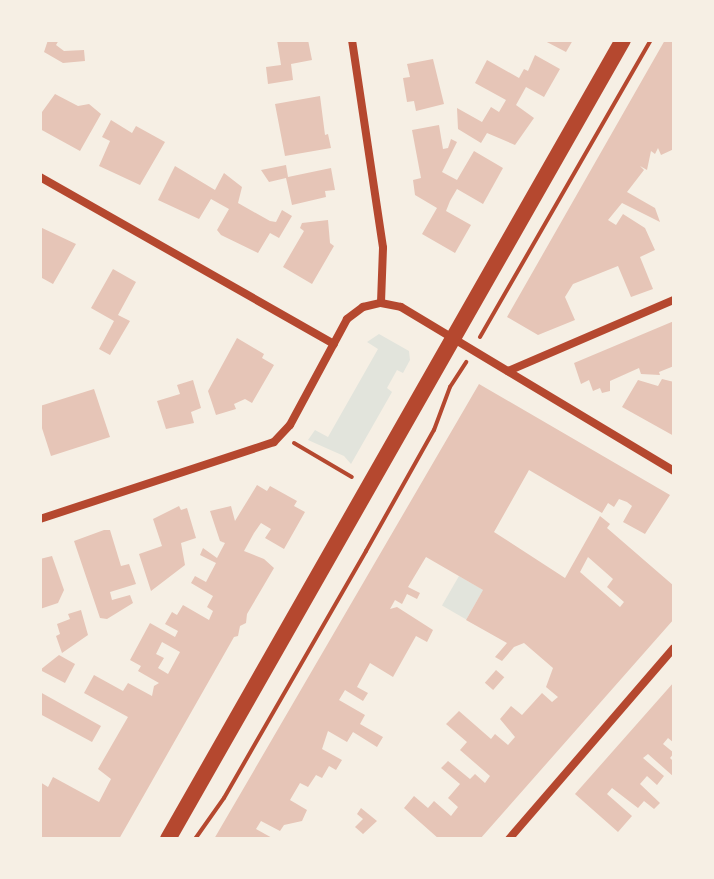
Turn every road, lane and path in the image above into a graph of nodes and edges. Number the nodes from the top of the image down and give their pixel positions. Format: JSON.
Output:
{"nodes":[{"id":1,"x":352,"y":40,"type":"edge"},
{"id":2,"x":623,"y":40,"type":"edge"},
{"id":3,"x":651,"y":40,"type":"edge"},
{"id":4,"x":40,"y":177,"type":"edge"},
{"id":5,"x":674,"y":300,"type":"edge"},
{"id":6,"x":381,"y":303,"type":"junction"},
{"id":7,"x":454,"y":339,"type":"junction"},
{"id":8,"x":334,"y":344,"type":"junction"},
{"id":9,"x":473,"y":350,"type":"junction"},
{"id":10,"x":508,"y":371,"type":"junction"},
{"id":11,"x":281,"y":436,"type":"junction"},
{"id":12,"x":674,"y":471,"type":"edge"},
{"id":13,"x":352,"y":478,"type":"dead end"},
{"id":14,"x":40,"y":519,"type":"edge"},
{"id":15,"x":674,"y":648,"type":"edge"},
{"id":16,"x":168,"y":839,"type":"edge"},
{"id":17,"x":195,"y":839,"type":"edge"},
{"id":18,"x":509,"y":839,"type":"edge"}],
"edges":[{"from":1,"to":6,"type":"street"},
{"from":2,"to":7,"type":"main road"},
{"from":3,"to":9,"type":"path"},
{"from":4,"to":8,"type":"street"},
{"from":5,"to":10,"type":"street"},
{"from":6,"to":7,"type":"street"},
{"from":6,"to":8,"type":"street"},
{"from":7,"to":9,"type":"street"},
{"from":7,"to":16,"type":"main road"},
{"from":8,"to":11,"type":"street"},
{"from":9,"to":10,"type":"street"},
{"from":9,"to":17,"type":"path"},
{"from":10,"to":12,"type":"street"},
{"from":11,"to":13,"type":"path"},
{"from":11,"to":14,"type":"street"},
{"from":15,"to":18,"type":"street"}]}
